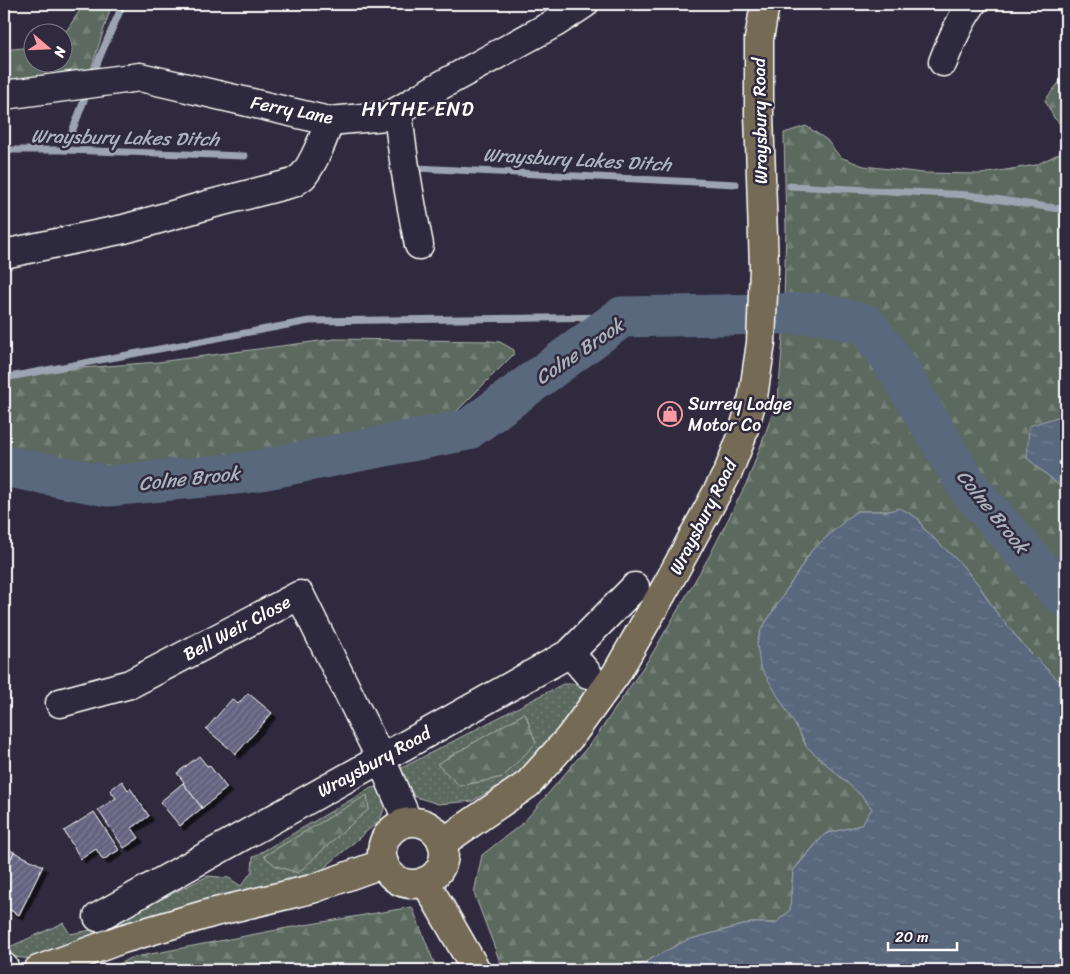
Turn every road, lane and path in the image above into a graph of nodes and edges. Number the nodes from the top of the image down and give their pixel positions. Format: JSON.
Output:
{"nodes":[{"id":1,"x":584,"y":4,"type":"edge"},
{"id":2,"x":766,"y":4,"type":"edge"},
{"id":3,"x":972,"y":4,"type":"edge"},
{"id":4,"x":943,"y":62,"type":"dead end"},
{"id":5,"x":4,"y":94,"type":"edge"},
{"id":6,"x":398,"y":111,"type":"junction"},
{"id":7,"x":329,"y":121,"type":"junction"},
{"id":8,"x":419,"y":245,"type":"dead end"},
{"id":9,"x":4,"y":254,"type":"edge"},
{"id":10,"x":635,"y":587,"type":"dead end"},
{"id":11,"x":570,"y":653,"type":"junction"},
{"id":12,"x":588,"y":674,"type":"dead end"},
{"id":13,"x":60,"y":703,"type":"dead end"},
{"id":14,"x":380,"y":759,"type":"junction"},
{"id":15,"x":408,"y":822,"type":"junction"},
{"id":16,"x":442,"y":843,"type":"junction"},
{"id":17,"x":384,"y":863,"type":"junction"},
{"id":18,"x":425,"y":881,"type":"junction"},
{"id":19,"x":98,"y":918,"type":"dead end"},
{"id":20,"x":38,"y":970,"type":"edge"},
{"id":21,"x":476,"y":970,"type":"edge"}],
"edges":[{"from":1,"to":6,"type":"street","name":"Ferry Lane"},
{"from":2,"to":16,"type":"main road","name":"Wraysbury Road"},
{"from":3,"to":4,"type":"street"},
{"from":5,"to":7,"type":"street","name":"Ferry Lane"},
{"from":6,"to":7,"type":"street","name":"Ferry Lane"},
{"from":6,"to":8,"type":"street"},
{"from":7,"to":9,"type":"street"},
{"from":10,"to":11,"type":"street","name":"Wraysbury Road"},
{"from":11,"to":12,"type":"street"},
{"from":11,"to":14,"type":"street","name":"Wraysbury Road"},
{"from":13,"to":14,"type":"street","name":"Bell Weir Close"},
{"from":14,"to":15,"type":"street"},
{"from":14,"to":19,"type":"street","name":"Wraysbury Road"},
{"from":15,"to":16,"type":"main road"},
{"from":15,"to":17,"type":"main road"},
{"from":16,"to":18,"type":"main road"},
{"from":17,"to":18,"type":"main road"},
{"from":17,"to":20,"type":"main road"},
{"from":18,"to":21,"type":"main road"}]}
